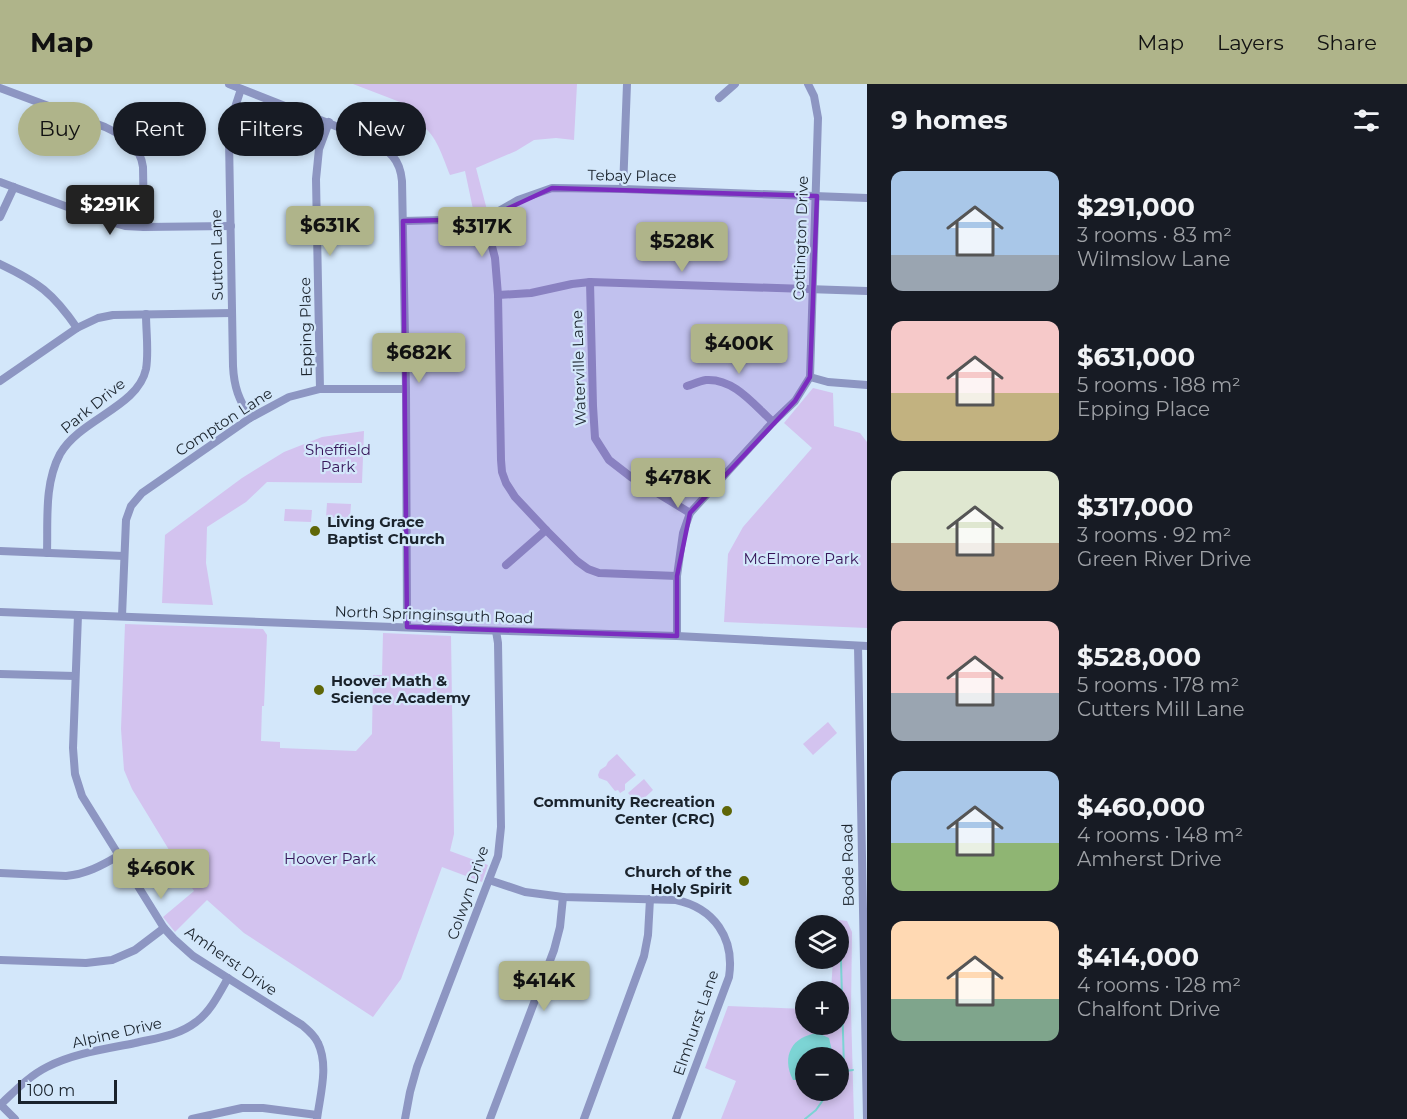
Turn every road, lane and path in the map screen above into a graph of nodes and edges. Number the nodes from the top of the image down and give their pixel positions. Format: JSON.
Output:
{"nodes":[{"id":1,"x":230,"y":84,"type":"edge"},
{"id":2,"x":627,"y":84,"type":"edge"},
{"id":3,"x":735,"y":84,"type":"edge"},
{"id":4,"x":808,"y":84,"type":"edge"},
{"id":5,"x":0,"y":88,"type":"edge"},
{"id":6,"x":241,"y":89,"type":"junction"},
{"id":7,"x":719,"y":98,"type":"dead end"},
{"id":8,"x":329,"y":122,"type":"junction"},
{"id":9,"x":0,"y":182,"type":"edge"},
{"id":10,"x":14,"y":187,"type":"junction"},
{"id":11,"x":623,"y":189,"type":"junction"},
{"id":12,"x":817,"y":196,"type":"junction"},
{"id":13,"x":867,"y":198,"type":"edge"},
{"id":14,"x":0,"y":217,"type":"edge"},
{"id":15,"x":485,"y":219,"type":"junction"},
{"id":16,"x":403,"y":221,"type":"junction"},
{"id":17,"x":231,"y":226,"type":"junction"},
{"id":18,"x":144,"y":227,"type":"junction"},
{"id":19,"x":0,"y":264,"type":"edge"},
{"id":20,"x":590,"y":282,"type":"junction"},
{"id":21,"x":813,"y":290,"type":"junction"},
{"id":22,"x":867,"y":291,"type":"edge"},
{"id":23,"x":498,"y":295,"type":"junction"},
{"id":24,"x":232,"y":313,"type":"junction"},
{"id":25,"x":146,"y":314,"type":"junction"},
{"id":26,"x":77,"y":328,"type":"junction"},
{"id":27,"x":810,"y":377,"type":"junction"},
{"id":28,"x":0,"y":381,"type":"edge"},
{"id":29,"x":867,"y":385,"type":"edge"},
{"id":30,"x":687,"y":386,"type":"dead end"},
{"id":31,"x":320,"y":389,"type":"junction"},
{"id":32,"x":406,"y":389,"type":"junction"},
{"id":33,"x":250,"y":418,"type":"junction"},
{"id":34,"x":773,"y":422,"type":"junction"},
{"id":35,"x":690,"y":513,"type":"junction"},
{"id":36,"x":546,"y":530,"type":"junction"},
{"id":37,"x":0,"y":552,"type":"edge"},
{"id":38,"x":46,"y":553,"type":"junction"},
{"id":39,"x":124,"y":556,"type":"junction"},
{"id":40,"x":506,"y":565,"type":"dead end"},
{"id":41,"x":677,"y":576,"type":"junction"},
{"id":42,"x":0,"y":612,"type":"edge"},
{"id":43,"x":78,"y":615,"type":"junction"},
{"id":44,"x":123,"y":616,"type":"junction"},
{"id":45,"x":407,"y":627,"type":"junction"},
{"id":46,"x":496,"y":631,"type":"junction"},
{"id":47,"x":677,"y":636,"type":"junction"},
{"id":48,"x":858,"y":646,"type":"junction"},
{"id":49,"x":867,"y":646,"type":"edge"},
{"id":50,"x":0,"y":674,"type":"edge"},
{"id":51,"x":75,"y":676,"type":"junction"},
{"id":52,"x":118,"y":856,"type":"junction"},
{"id":53,"x":0,"y":873,"type":"edge"},
{"id":54,"x":489,"y":880,"type":"junction"},
{"id":55,"x":563,"y":897,"type":"junction"},
{"id":56,"x":650,"y":899,"type":"junction"},
{"id":57,"x":164,"y":928,"type":"junction"},
{"id":58,"x":0,"y":960,"type":"edge"},
{"id":59,"x":866,"y":973,"type":"edge"},
{"id":60,"x":228,"y":978,"type":"junction"},
{"id":61,"x":0,"y":1104,"type":"edge"},
{"id":62,"x":317,"y":1117,"type":"edge"},
{"id":63,"x":15,"y":1119,"type":"edge"},
{"id":64,"x":192,"y":1119,"type":"edge"},
{"id":65,"x":405,"y":1119,"type":"edge"},
{"id":66,"x":490,"y":1119,"type":"edge"},
{"id":67,"x":584,"y":1119,"type":"edge"},
{"id":68,"x":676,"y":1119,"type":"edge"},
{"id":69,"x":867,"y":1119,"type":"edge"}],
"edges":[{"from":1,"to":6,"type":"street"},
{"from":2,"to":11,"type":"street"},
{"from":3,"to":7,"type":"street"},
{"from":4,"to":12,"type":"street","name":"Cottington Drive"},
{"from":5,"to":18,"type":"street"},
{"from":6,"to":8,"type":"street"},
{"from":6,"to":17,"type":"street","name":"Sutton Lane"},
{"from":8,"to":16,"type":"street"},
{"from":8,"to":31,"type":"street","name":"Epping Place"},
{"from":9,"to":10,"type":"street"},
{"from":10,"to":14,"type":"street"},
{"from":10,"to":18,"type":"street"},
{"from":11,"to":12,"type":"street","name":"Tebay Place"},
{"from":11,"to":15,"type":"street","name":"Tebay Place"},
{"from":12,"to":13,"type":"street","name":"Tebay Place"},
{"from":12,"to":21,"type":"street","name":"Cottington Drive"},
{"from":15,"to":16,"type":"street","name":"Tebay Place"},
{"from":15,"to":23,"type":"street"},
{"from":16,"to":32,"type":"street"},
{"from":17,"to":18,"type":"street"},
{"from":17,"to":24,"type":"street","name":"Sutton Lane"},
{"from":19,"to":26,"type":"street"},
{"from":20,"to":21,"type":"street"},
{"from":20,"to":23,"type":"street"},
{"from":20,"to":35,"type":"street","name":"Waterville Lane"},
{"from":21,"to":22,"type":"street"},
{"from":21,"to":27,"type":"street","name":"Cottington Drive"},
{"from":23,"to":36,"type":"street"},
{"from":24,"to":25,"type":"street"},
{"from":24,"to":33,"type":"street","name":"Sutton Lane"},
{"from":25,"to":26,"type":"street"},
{"from":25,"to":38,"type":"street","name":"Park Drive"},
{"from":26,"to":28,"type":"street"},
{"from":27,"to":29,"type":"street"},
{"from":27,"to":34,"type":"street"},
{"from":30,"to":34,"type":"street"},
{"from":31,"to":32,"type":"street","name":"Compton Lane"},
{"from":31,"to":33,"type":"street","name":"Compton Lane"},
{"from":32,"to":45,"type":"street"},
{"from":33,"to":39,"type":"street","name":"Compton Lane"},
{"from":34,"to":35,"type":"street"},
{"from":35,"to":41,"type":"street"},
{"from":36,"to":40,"type":"street"},
{"from":36,"to":41,"type":"street"},
{"from":37,"to":38,"type":"street"},
{"from":38,"to":39,"type":"street"},
{"from":39,"to":44,"type":"street"},
{"from":41,"to":47,"type":"street"},
{"from":42,"to":43,"type":"street","name":"North Springinsguth Road"},
{"from":43,"to":44,"type":"street","name":"North Springinsguth Road"},
{"from":43,"to":51,"type":"street","name":"Amherst Drive"},
{"from":44,"to":45,"type":"street","name":"North Springinsguth Road"},
{"from":45,"to":46,"type":"street","name":"North Springinsguth Road"},
{"from":46,"to":47,"type":"street","name":"North Springinsguth Road"},
{"from":46,"to":54,"type":"street","name":"Colwyn Drive"},
{"from":47,"to":48,"type":"street","name":"North Springinsguth Road"},
{"from":48,"to":49,"type":"street","name":"North Springinsguth Road"},
{"from":48,"to":59,"type":"street","name":"Bode Road"},
{"from":50,"to":51,"type":"street"},
{"from":51,"to":52,"type":"street","name":"Amherst Drive"},
{"from":52,"to":53,"type":"street"},
{"from":52,"to":57,"type":"street","name":"Amherst Drive"},
{"from":54,"to":55,"type":"street"},
{"from":54,"to":65,"type":"street","name":"Colwyn Drive"},
{"from":55,"to":56,"type":"street"},
{"from":55,"to":66,"type":"street"},
{"from":56,"to":67,"type":"street"},
{"from":56,"to":68,"type":"street","name":"Elmhurst Lane"},
{"from":57,"to":58,"type":"street"},
{"from":57,"to":60,"type":"street","name":"Amherst Drive"},
{"from":59,"to":69,"type":"street","name":"Bode Road"},
{"from":60,"to":61,"type":"street","name":"Alpine Drive"},
{"from":60,"to":62,"type":"street","name":"Amherst Drive"},
{"from":61,"to":63,"type":"street"},
{"from":62,"to":64,"type":"street"}]}
